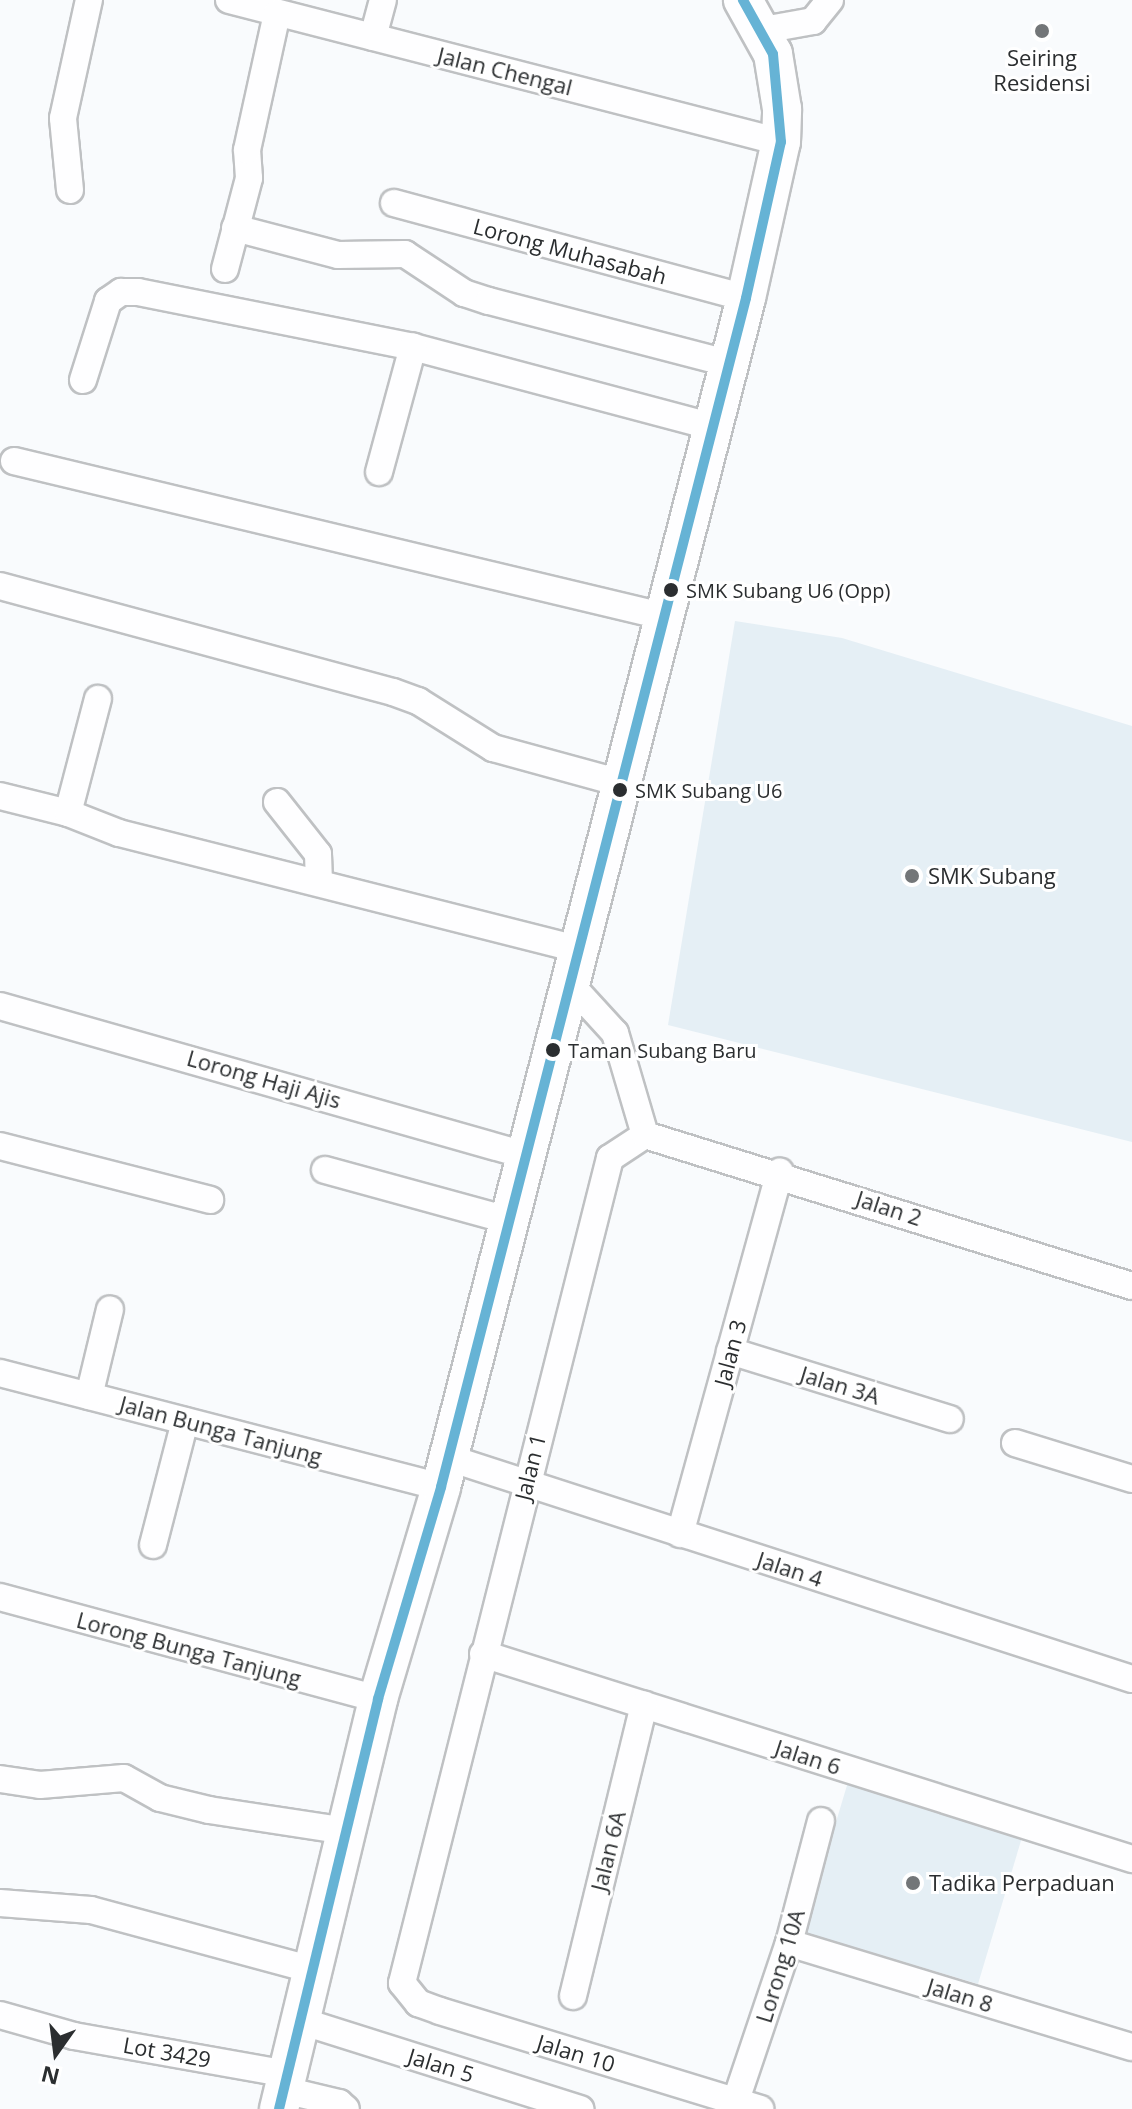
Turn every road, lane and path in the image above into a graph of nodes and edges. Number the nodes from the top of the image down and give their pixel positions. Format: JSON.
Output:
{"nodes":[{"id":1,"x":89,"y":0,"type":"edge"},
{"id":2,"x":229,"y":0,"type":"edge"},
{"id":3,"x":383,"y":0,"type":"edge"},
{"id":4,"x":830,"y":0,"type":"edge"},
{"id":5,"x":277,"y":13,"type":"junction"},
{"id":6,"x":753,"y":15,"type":"edge"},
{"id":7,"x":373,"y":37,"type":"junction"},
{"id":8,"x":781,"y":142,"type":"junction"},
{"id":9,"x":70,"y":190,"type":"dead end"},
{"id":10,"x":394,"y":203,"type":"dead end"},
{"id":11,"x":235,"y":228,"type":"junction"},
{"id":12,"x":225,"y":269,"type":"dead end"},
{"id":13,"x":746,"y":298,"type":"junction"},
{"id":14,"x":413,"y":347,"type":"junction"},
{"id":15,"x":730,"y":364,"type":"junction"},
{"id":16,"x":83,"y":380,"type":"dead end"},
{"id":17,"x":713,"y":427,"type":"junction"},
{"id":18,"x":14,"y":461,"type":"dead end"},
{"id":19,"x":379,"y":472,"type":"dead end"},
{"id":20,"x":0,"y":586,"type":"edge"},
{"id":21,"x":662,"y":616,"type":"junction"},
{"id":22,"x":98,"y":699,"type":"dead end"},
{"id":23,"x":621,"y":783,"type":"junction"},
{"id":24,"x":0,"y":796,"type":"edge"},
{"id":25,"x":277,"y":802,"type":"dead end"},
{"id":26,"x":68,"y":813,"type":"junction"},
{"id":27,"x":319,"y":881,"type":"junction"},
{"id":28,"x":576,"y":968,"type":"junction"},
{"id":29,"x":0,"y":1006,"type":"edge"},
{"id":30,"x":645,"y":1135,"type":"junction"},
{"id":31,"x":0,"y":1146,"type":"edge"},
{"id":32,"x":528,"y":1156,"type":"junction"},
{"id":33,"x":325,"y":1170,"type":"dead end"},
{"id":34,"x":780,"y":1172,"type":"junction"},
{"id":35,"x":210,"y":1200,"type":"dead end"},
{"id":36,"x":511,"y":1221,"type":"junction"},
{"id":37,"x":1132,"y":1286,"type":"edge"},
{"id":38,"x":110,"y":1309,"type":"dead end"},
{"id":39,"x":730,"y":1351,"type":"junction"},
{"id":40,"x":0,"y":1373,"type":"edge"},
{"id":41,"x":89,"y":1396,"type":"junction"},
{"id":42,"x":950,"y":1419,"type":"dead end"},
{"id":43,"x":185,"y":1421,"type":"junction"},
{"id":44,"x":1015,"y":1443,"type":"dead end"},
{"id":45,"x":445,"y":1473,"type":"junction"},
{"id":46,"x":1132,"y":1479,"type":"edge"},
{"id":47,"x":525,"y":1484,"type":"junction"},
{"id":48,"x":680,"y":1534,"type":"junction"},
{"id":49,"x":153,"y":1545,"type":"dead end"},
{"id":50,"x":0,"y":1597,"type":"edge"},
{"id":51,"x":483,"y":1654,"type":"junction"},
{"id":52,"x":1132,"y":1679,"type":"edge"},
{"id":53,"x":378,"y":1699,"type":"junction"},
{"id":54,"x":644,"y":1705,"type":"junction"},
{"id":55,"x":0,"y":1779,"type":"edge"},
{"id":56,"x":821,"y":1821,"type":"dead end"},
{"id":57,"x":347,"y":1831,"type":"junction"},
{"id":58,"x":1132,"y":1859,"type":"edge"},
{"id":59,"x":0,"y":1903,"type":"edge"},
{"id":60,"x":789,"y":1943,"type":"junction"},
{"id":61,"x":314,"y":1970,"type":"junction"},
{"id":62,"x":402,"y":1983,"type":"joint"},
{"id":63,"x":573,"y":1996,"type":"dead end"},
{"id":64,"x":0,"y":2015,"type":"edge"},
{"id":65,"x":301,"y":2021,"type":"junction"},
{"id":66,"x":1132,"y":2047,"type":"edge"},
{"id":67,"x":283,"y":2091,"type":"edge"},
{"id":68,"x":744,"y":2107,"type":"edge"},
{"id":69,"x":346,"y":2109,"type":"edge"},
{"id":70,"x":580,"y":2109,"type":"edge"}],
"edges":[{"from":1,"to":9,"type":"street"},
{"from":2,"to":5,"type":"street","name":"Jalan Chengal"},
{"from":3,"to":7,"type":"street"},
{"from":4,"to":6,"type":"street"},
{"from":5,"to":7,"type":"street","name":"Jalan Chengal"},
{"from":5,"to":11,"type":"street"},
{"from":6,"to":8,"type":"main road"},
{"from":7,"to":8,"type":"street","name":"Jalan Chengal"},
{"from":8,"to":13,"type":"main road"},
{"from":10,"to":13,"type":"street","name":"Lorong Muhasabah"},
{"from":11,"to":12,"type":"street"},
{"from":11,"to":15,"type":"street"},
{"from":13,"to":15,"type":"main road"},
{"from":14,"to":16,"type":"street"},
{"from":14,"to":17,"type":"street"},
{"from":14,"to":19,"type":"street"},
{"from":15,"to":17,"type":"main road"},
{"from":17,"to":21,"type":"main road"},
{"from":18,"to":21,"type":"street"},
{"from":20,"to":23,"type":"street"},
{"from":21,"to":23,"type":"main road"},
{"from":22,"to":26,"type":"street"},
{"from":23,"to":28,"type":"main road"},
{"from":24,"to":26,"type":"street"},
{"from":25,"to":27,"type":"street"},
{"from":26,"to":27,"type":"street"},
{"from":27,"to":28,"type":"street"},
{"from":28,"to":30,"type":"street"},
{"from":28,"to":32,"type":"main road"},
{"from":29,"to":32,"type":"street","name":"Lorong Haji Ajis"},
{"from":30,"to":34,"type":"street","name":"Jalan 2"},
{"from":30,"to":47,"type":"street","name":"Jalan 1"},
{"from":31,"to":35,"type":"street"},
{"from":32,"to":36,"type":"main road"},
{"from":33,"to":36,"type":"street"},
{"from":34,"to":37,"type":"street","name":"Jalan 2"},
{"from":34,"to":39,"type":"street","name":"Jalan 3"},
{"from":36,"to":45,"type":"main road"},
{"from":38,"to":41,"type":"street"},
{"from":39,"to":42,"type":"street","name":"Jalan 3A"},
{"from":39,"to":48,"type":"street","name":"Jalan 3"},
{"from":40,"to":41,"type":"street","name":"Jalan Bunga Tanjung"},
{"from":41,"to":43,"type":"street","name":"Jalan Bunga Tanjung"},
{"from":43,"to":45,"type":"street","name":"Jalan Bunga Tanjung"},
{"from":43,"to":49,"type":"street"},
{"from":44,"to":46,"type":"street"},
{"from":45,"to":47,"type":"street","name":"Jalan 4"},
{"from":45,"to":53,"type":"main road"},
{"from":47,"to":48,"type":"street","name":"Jalan 4"},
{"from":47,"to":51,"type":"street","name":"Jalan 1"},
{"from":48,"to":52,"type":"street","name":"Jalan 4"},
{"from":50,"to":53,"type":"street","name":"Lorong Bunga Tanjung"},
{"from":51,"to":54,"type":"street","name":"Jalan 6"},
{"from":51,"to":62,"type":"street","name":"Jalan 1"},
{"from":53,"to":57,"type":"main road"},
{"from":54,"to":58,"type":"street","name":"Jalan 6"},
{"from":54,"to":63,"type":"street","name":"Jalan 6A"},
{"from":55,"to":57,"type":"street"},
{"from":56,"to":60,"type":"street","name":"Lorong 10A"},
{"from":57,"to":61,"type":"main road"},
{"from":59,"to":61,"type":"street"},
{"from":60,"to":66,"type":"street","name":"Jalan 8"},
{"from":60,"to":68,"type":"street","name":"Lorong 10A"},
{"from":61,"to":65,"type":"main road"},
{"from":62,"to":68,"type":"street","name":"Jalan 10"},
{"from":64,"to":67,"type":"street","name":"Lot 3429"},
{"from":65,"to":67,"type":"main road"},
{"from":65,"to":70,"type":"street","name":"Jalan 5"},
{"from":67,"to":69,"type":"street","name":"Lot 3429"}]}
